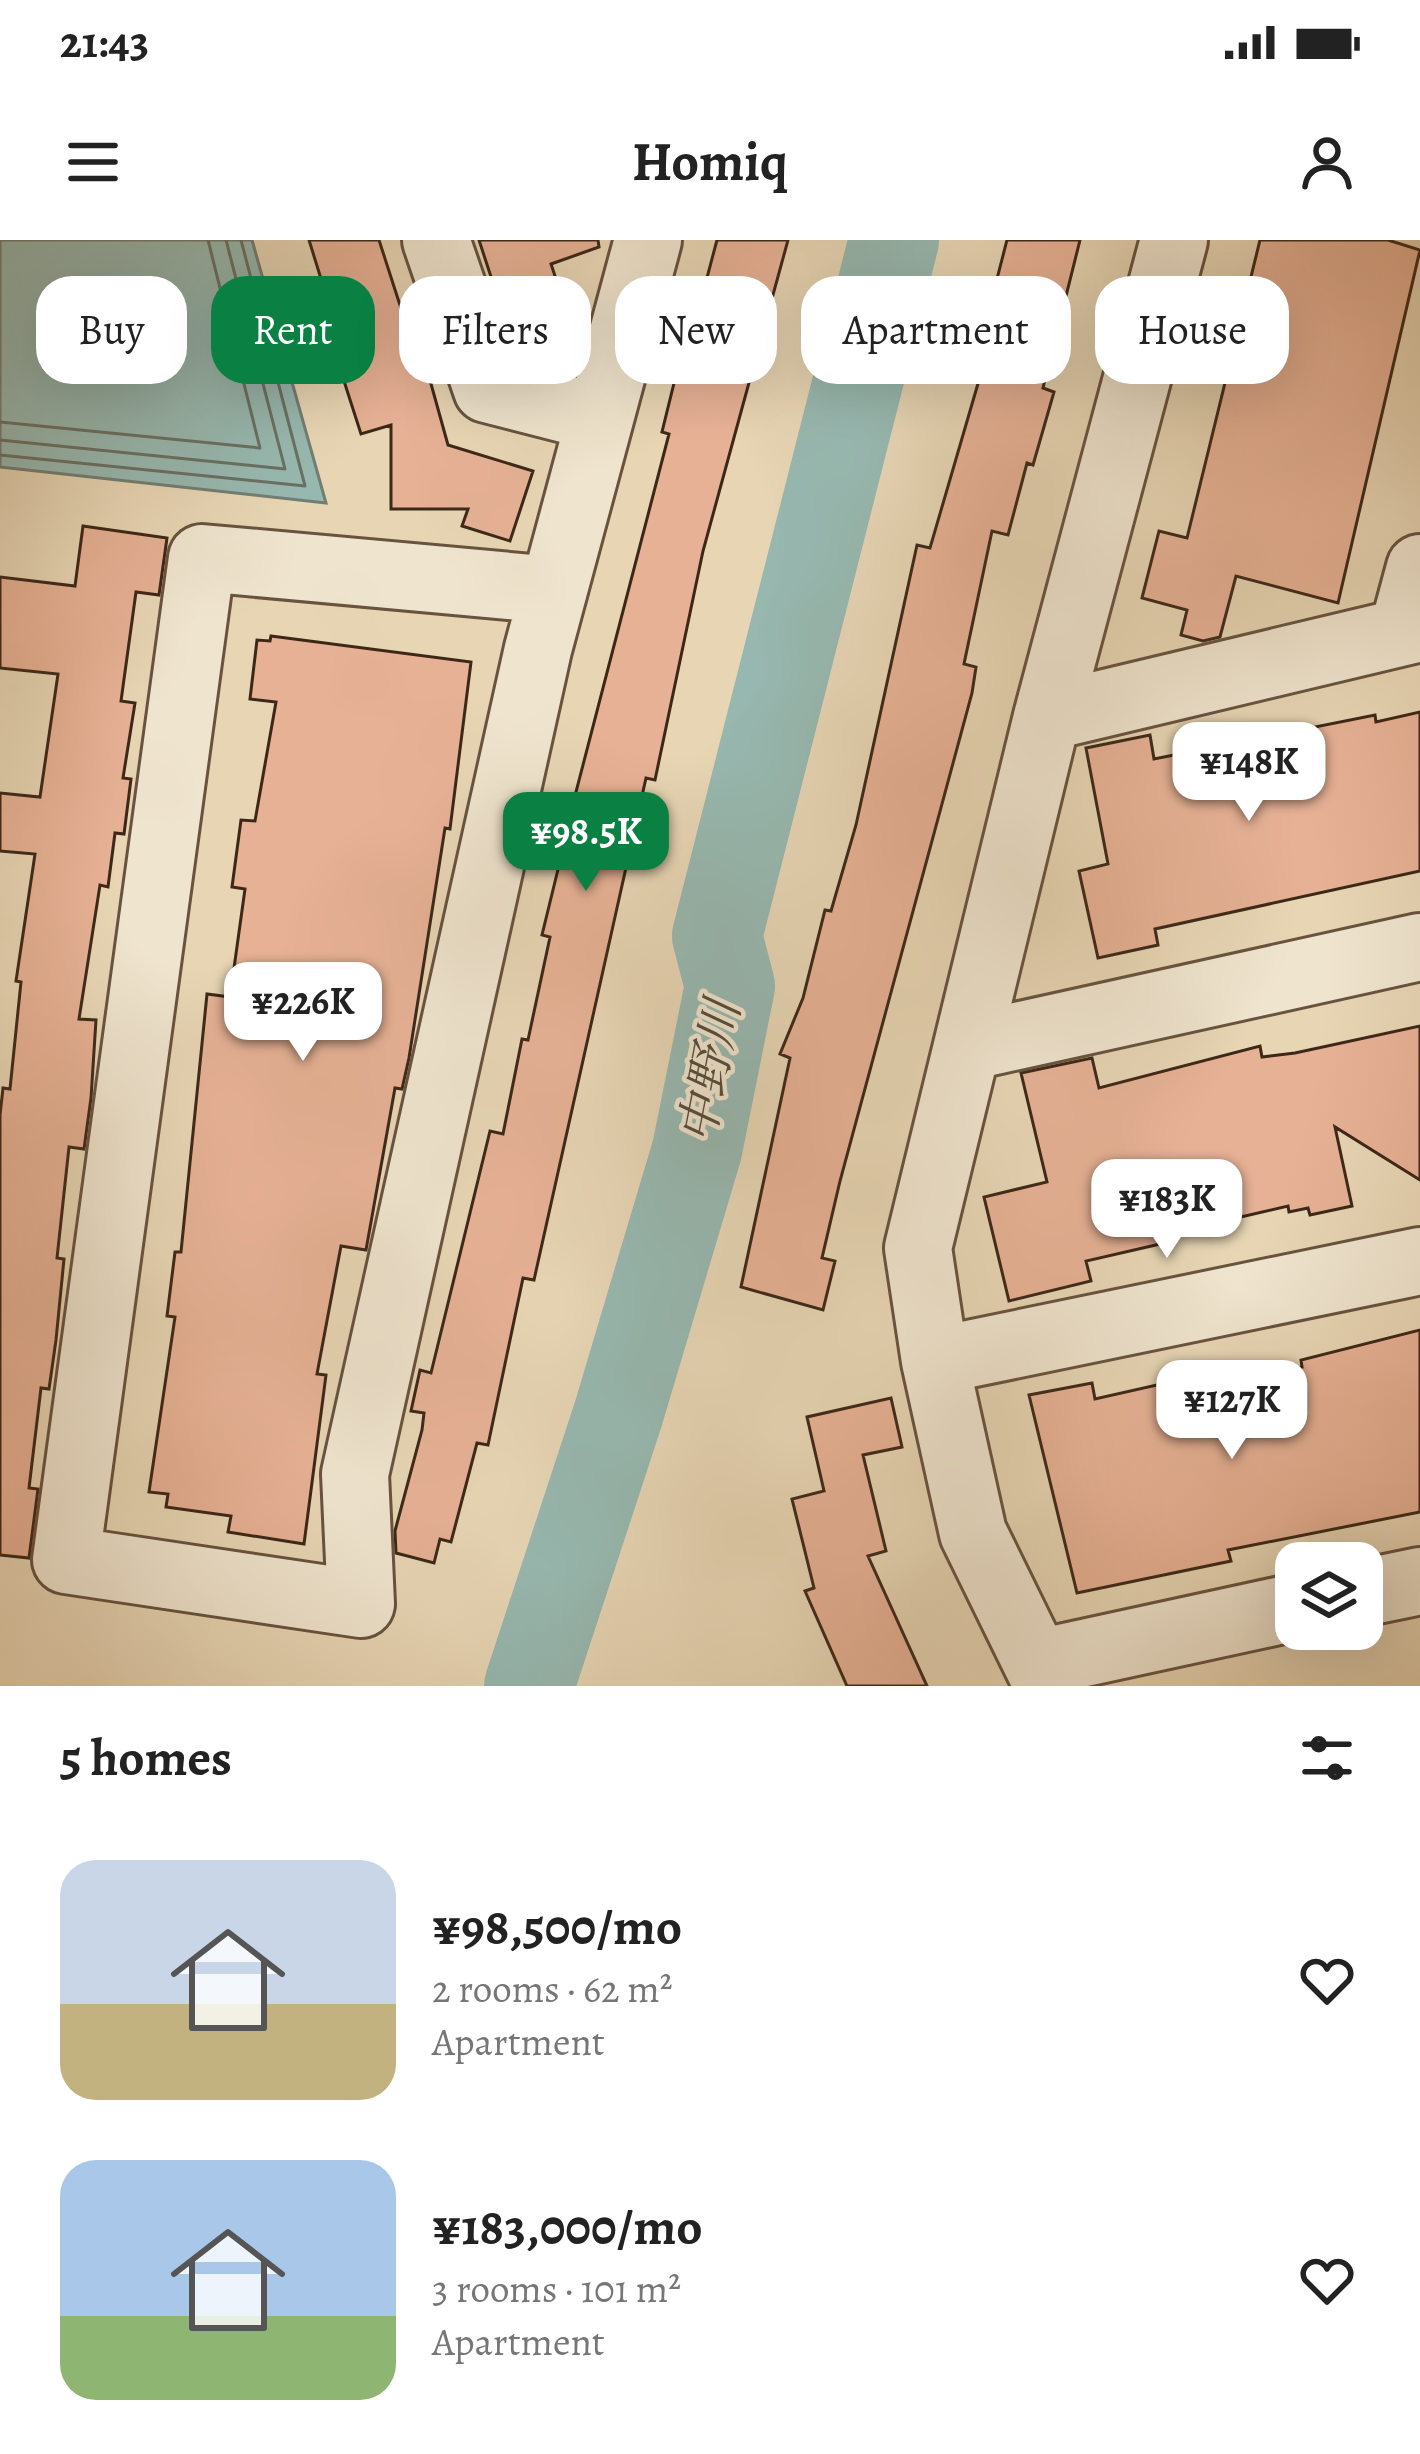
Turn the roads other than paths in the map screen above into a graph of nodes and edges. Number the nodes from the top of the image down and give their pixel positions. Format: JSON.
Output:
{"nodes":[{"id":1,"x":436,"y":240,"type":"edge"},
{"id":2,"x":648,"y":240,"type":"edge"},
{"id":3,"x":1174,"y":240,"type":"edge"},
{"id":4,"x":600,"y":418,"type":"junction"},
{"id":5,"x":1420,"y":568,"type":"edge"},
{"id":6,"x":554,"y":590,"type":"junction"},
{"id":7,"x":1412,"y":630,"type":"edge"},
{"id":8,"x":1047,"y":717,"type":"junction"},
{"id":9,"x":1420,"y":947,"type":"edge"},
{"id":10,"x":967,"y":1047,"type":"junction"},
{"id":11,"x":1420,"y":1261,"type":"edge"},
{"id":12,"x":935,"y":1361,"type":"junction"},
{"id":13,"x":1420,"y":1581,"type":"edge"},
{"id":14,"x":1383,"y":1589,"type":"edge"},
{"id":15,"x":1275,"y":1613,"type":"edge"},
{"id":16,"x":1043,"y":1674,"type":"edge"}],
"edges":[{"from":1,"to":4,"type":"street"},
{"from":2,"to":4,"type":"street"},
{"from":3,"to":8,"type":"street"},
{"from":4,"to":6,"type":"street"},
{"from":5,"to":7,"type":"street"},
{"from":6,"to":6,"type":"street"},
{"from":7,"to":8,"type":"street"},
{"from":8,"to":10,"type":"street"},
{"from":9,"to":10,"type":"street"},
{"from":10,"to":12,"type":"street"},
{"from":11,"to":12,"type":"street"},
{"from":12,"to":16,"type":"street"},
{"from":13,"to":14,"type":"street"},
{"from":15,"to":16,"type":"street"}]}
